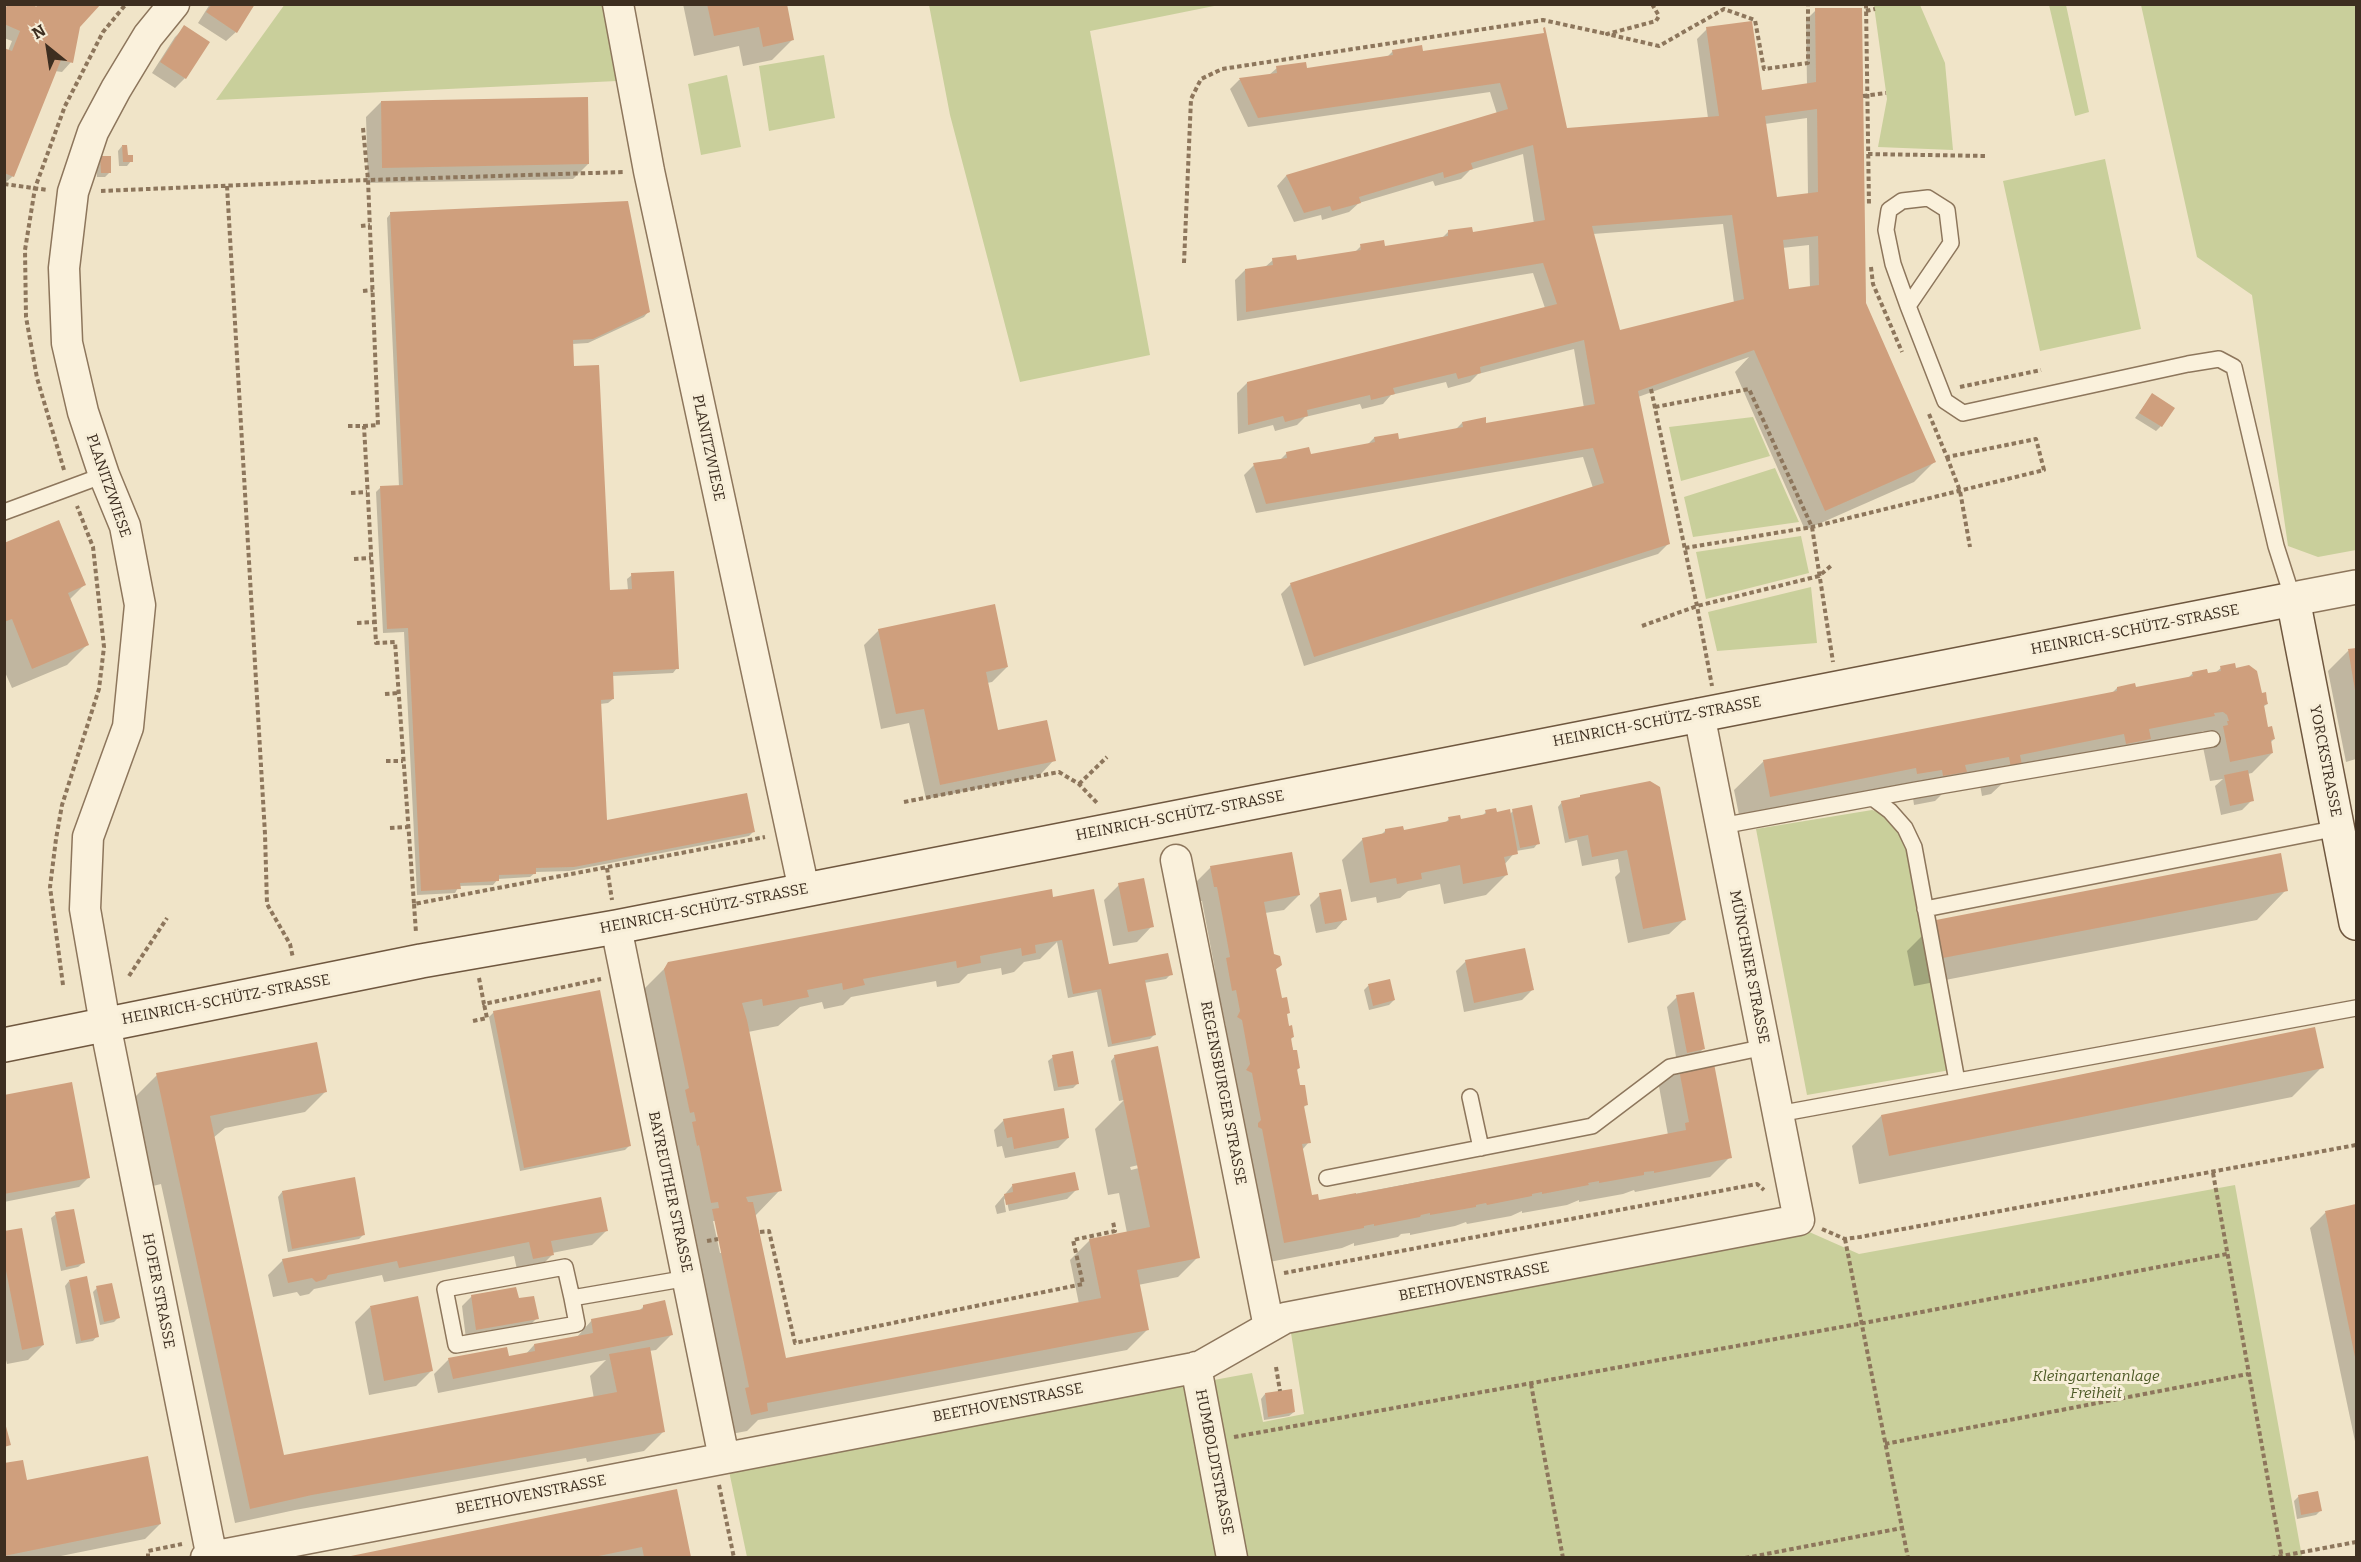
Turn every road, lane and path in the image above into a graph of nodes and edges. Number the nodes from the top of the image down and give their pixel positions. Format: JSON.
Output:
{"nodes":[{"id":1,"x":174,"y":4,"type":"edge"},
{"id":2,"x":618,"y":4,"type":"edge"},
{"id":3,"x":1652,"y":4,"type":"edge"},
{"id":4,"x":1808,"y":4,"type":"edge"},
{"id":5,"x":1866,"y":4,"type":"edge"},
{"id":6,"x":1875,"y":9,"type":"dead end"},
{"id":7,"x":1866,"y":11,"type":"junction"},
{"id":8,"x":1606,"y":34,"type":"junction"},
{"id":9,"x":1886,"y":93,"type":"dead end"},
{"id":10,"x":1865,"y":95,"type":"junction"},
{"id":11,"x":363,"y":128,"type":"dead end"},
{"id":12,"x":1868,"y":154,"type":"junction"},
{"id":13,"x":1987,"y":156,"type":"dead end"},
{"id":14,"x":649,"y":171,"type":"junction"},
{"id":15,"x":368,"y":180,"type":"junction"},
{"id":16,"x":4,"y":184,"type":"edge"},
{"id":17,"x":226,"y":186,"type":"junction"},
{"id":18,"x":73,"y":192,"type":"junction"},
{"id":19,"x":1869,"y":209,"type":"dead end"},
{"id":20,"x":370,"y":225,"type":"junction"},
{"id":21,"x":361,"y":226,"type":"dead end"},
{"id":22,"x":1871,"y":262,"type":"dead end"},
{"id":23,"x":1184,"y":263,"type":"dead end"},
{"id":24,"x":373,"y":290,"type":"junction"},
{"id":25,"x":363,"y":291,"type":"dead end"},
{"id":26,"x":1908,"y":306,"type":"junction"},
{"id":27,"x":1903,"y":355,"type":"dead end"},
{"id":28,"x":376,"y":359,"type":"junction"},
{"id":29,"x":369,"y":360,"type":"dead end"},
{"id":30,"x":2041,"y":370,"type":"dead end"},
{"id":31,"x":1651,"y":389,"type":"dead end"},
{"id":32,"x":1941,"y":391,"type":"junction"},
{"id":33,"x":1655,"y":407,"type":"junction"},
{"id":34,"x":348,"y":426,"type":"dead end"},
{"id":35,"x":364,"y":426,"type":"junction"},
{"id":36,"x":1947,"y":457,"type":"junction"},
{"id":37,"x":104,"y":475,"type":"junction"},
{"id":38,"x":368,"y":492,"type":"junction"},
{"id":39,"x":1960,"y":492,"type":"junction"},
{"id":40,"x":351,"y":493,"type":"dead end"},
{"id":41,"x":4,"y":512,"type":"edge"},
{"id":42,"x":1812,"y":527,"type":"junction"},
{"id":43,"x":1970,"y":547,"type":"dead end"},
{"id":44,"x":1685,"y":548,"type":"junction"},
{"id":45,"x":371,"y":558,"type":"junction"},
{"id":46,"x":354,"y":559,"type":"dead end"},
{"id":47,"x":1832,"y":565,"type":"dead end"},
{"id":48,"x":1820,"y":576,"type":"junction"},
{"id":49,"x":2356,"y":587,"type":"edge"},
{"id":50,"x":2293,"y":599,"type":"junction"},
{"id":51,"x":1698,"y":606,"type":"junction"},
{"id":52,"x":375,"y":622,"type":"junction"},
{"id":53,"x":357,"y":623,"type":"dead end"},
{"id":54,"x":1642,"y":626,"type":"dead end"},
{"id":55,"x":1836,"y":687,"type":"junction"},
{"id":56,"x":398,"y":693,"type":"junction"},
{"id":57,"x":385,"y":694,"type":"dead end"},
{"id":58,"x":1708,"y":712,"type":"junction"},
{"id":59,"x":2212,"y":740,"type":"dead end"},
{"id":60,"x":1107,"y":757,"type":"dead end"},
{"id":61,"x":386,"y":761,"type":"dead end"},
{"id":62,"x":403,"y":761,"type":"junction"},
{"id":63,"x":1080,"y":784,"type":"junction"},
{"id":64,"x":1874,"y":799,"type":"junction"},
{"id":65,"x":904,"y":802,"type":"dead end"},
{"id":66,"x":1097,"y":804,"type":"dead end"},
{"id":67,"x":408,"y":826,"type":"junction"},
{"id":68,"x":1721,"y":826,"type":"junction"},
{"id":69,"x":390,"y":828,"type":"dead end"},
{"id":70,"x":2338,"y":828,"type":"junction"},
{"id":71,"x":791,"y":832,"type":"junction"},
{"id":72,"x":1176,"y":860,"type":"dead end"},
{"id":73,"x":804,"y":890,"type":"junction"},
{"id":74,"x":1925,"y":909,"type":"junction"},
{"id":75,"x":167,"y":918,"type":"dead end"},
{"id":76,"x":2356,"y":923,"type":"edge"},
{"id":77,"x":616,"y":927,"type":"junction"},
{"id":78,"x":473,"y":951,"type":"junction"},
{"id":79,"x":625,"y":974,"type":"junction"},
{"id":80,"x":129,"y":976,"type":"dead end"},
{"id":81,"x":298,"y":986,"type":"junction"},
{"id":82,"x":484,"y":1004,"type":"junction"},
{"id":83,"x":2356,"y":1008,"type":"edge"},
{"id":84,"x":473,"y":1021,"type":"dead end"},
{"id":85,"x":105,"y":1024,"type":"junction"},
{"id":86,"x":4,"y":1045,"type":"edge"},
{"id":87,"x":1765,"y":1047,"type":"junction"},
{"id":88,"x":1957,"y":1081,"type":"junction"},
{"id":89,"x":1470,"y":1097,"type":"dead end"},
{"id":90,"x":1778,"y":1114,"type":"junction"},
{"id":91,"x":2356,"y":1145,"type":"edge"},
{"id":92,"x":1481,"y":1148,"type":"junction"},
{"id":93,"x":2212,"y":1173,"type":"junction"},
{"id":94,"x":1327,"y":1178,"type":"dead end"},
{"id":95,"x":1765,"y":1191,"type":"dead end"},
{"id":96,"x":1799,"y":1220,"type":"junction"},
{"id":97,"x":1113,"y":1222,"type":"dead end"},
{"id":98,"x":760,"y":1232,"type":"dead end"},
{"id":99,"x":1845,"y":1239,"type":"junction"},
{"id":100,"x":2227,"y":1254,"type":"junction"},
{"id":101,"x":688,"y":1278,"type":"junction"},
{"id":102,"x":1259,"y":1278,"type":"junction"},
{"id":103,"x":572,"y":1298,"type":"junction"},
{"id":104,"x":1862,"y":1323,"type":"junction"},
{"id":105,"x":1269,"y":1327,"type":"junction"},
{"id":106,"x":1196,"y":1367,"type":"junction"},
{"id":107,"x":1276,"y":1367,"type":"dead end"},
{"id":108,"x":2248,"y":1374,"type":"junction"},
{"id":109,"x":1531,"y":1384,"type":"junction"},
{"id":110,"x":1280,"y":1391,"type":"dead end"},
{"id":111,"x":1210,"y":1442,"type":"junction"},
{"id":112,"x":1885,"y":1444,"type":"junction"},
{"id":113,"x":719,"y":1459,"type":"junction"},
{"id":114,"x":1902,"y":1528,"type":"junction"},
{"id":115,"x":2356,"y":1542,"type":"edge"},
{"id":116,"x":209,"y":1552,"type":"edge"},
{"id":117,"x":2281,"y":1556,"type":"edge"},
{"id":118,"x":148,"y":1557,"type":"edge"},
{"id":119,"x":734,"y":1557,"type":"edge"},
{"id":120,"x":1232,"y":1557,"type":"edge"},
{"id":121,"x":1563,"y":1557,"type":"edge"},
{"id":122,"x":1744,"y":1557,"type":"edge"},
{"id":123,"x":1908,"y":1557,"type":"edge"},
{"id":124,"x":2271,"y":1557,"type":"edge"}],
"edges":[{"from":1,"to":18,"type":"street","name":"PLANITZWIESE"},
{"from":2,"to":14,"type":"street","name":"PLANITZWIESE"},
{"from":3,"to":8,"type":"path"},
{"from":4,"to":8,"type":"path"},
{"from":5,"to":7,"type":"path"},
{"from":6,"to":7,"type":"path"},
{"from":7,"to":10,"type":"path"},
{"from":8,"to":23,"type":"path"},
{"from":9,"to":10,"type":"path"},
{"from":10,"to":12,"type":"path"},
{"from":11,"to":15,"type":"path"},
{"from":12,"to":13,"type":"path"},
{"from":12,"to":19,"type":"path"},
{"from":14,"to":15,"type":"path"},
{"from":14,"to":71,"type":"street","name":"PLANITZWIESE"},
{"from":15,"to":17,"type":"path"},
{"from":15,"to":20,"type":"path"},
{"from":16,"to":18,"type":"path"},
{"from":17,"to":18,"type":"path"},
{"from":17,"to":81,"type":"path"},
{"from":18,"to":37,"type":"street","name":"PLANITZWIESE"},
{"from":20,"to":21,"type":"path"},
{"from":20,"to":24,"type":"path"},
{"from":22,"to":27,"type":"path"},
{"from":24,"to":25,"type":"path"},
{"from":24,"to":28,"type":"path"},
{"from":26,"to":26,"type":"lane"},
{"from":26,"to":32,"type":"lane"},
{"from":28,"to":29,"type":"path"},
{"from":28,"to":35,"type":"path"},
{"from":30,"to":32,"type":"path"},
{"from":31,"to":33,"type":"path"},
{"from":32,"to":36,"type":"path"},
{"from":32,"to":50,"type":"lane"},
{"from":33,"to":42,"type":"path"},
{"from":33,"to":44,"type":"path"},
{"from":34,"to":35,"type":"path"},
{"from":35,"to":38,"type":"path"},
{"from":36,"to":39,"type":"path"},
{"from":36,"to":39,"type":"path"},
{"from":37,"to":41,"type":"lane"},
{"from":37,"to":85,"type":"street","name":"PLANITZWIESE"},
{"from":38,"to":40,"type":"path"},
{"from":38,"to":45,"type":"path"},
{"from":39,"to":42,"type":"path"},
{"from":39,"to":43,"type":"path"},
{"from":42,"to":44,"type":"path"},
{"from":42,"to":48,"type":"path"},
{"from":44,"to":51,"type":"path"},
{"from":45,"to":46,"type":"path"},
{"from":45,"to":52,"type":"path"},
{"from":47,"to":48,"type":"path"},
{"from":48,"to":51,"type":"path"},
{"from":48,"to":55,"type":"path"},
{"from":49,"to":50,"type":"main road","name":"HEINRICH-SCHÜTZ-STRASSE"},
{"from":50,"to":55,"type":"main road","name":"HEINRICH-SCHÜTZ-STRASSE"},
{"from":50,"to":70,"type":"main road","name":"YORCKSTRASSE"},
{"from":51,"to":54,"type":"path"},
{"from":51,"to":58,"type":"path"},
{"from":52,"to":53,"type":"path"},
{"from":52,"to":56,"type":"path"},
{"from":55,"to":58,"type":"main road","name":"HEINRICH-SCHÜTZ-STRASSE"},
{"from":56,"to":57,"type":"path"},
{"from":56,"to":62,"type":"path"},
{"from":58,"to":68,"type":"street","name":"MÜNCHNER STRASSE"},
{"from":58,"to":73,"type":"main road","name":"HEINRICH-SCHÜTZ-STRASSE"},
{"from":59,"to":64,"type":"lane"},
{"from":60,"to":63,"type":"path"},
{"from":61,"to":62,"type":"path"},
{"from":62,"to":67,"type":"path"},
{"from":63,"to":65,"type":"path"},
{"from":63,"to":66,"type":"path"},
{"from":64,"to":68,"type":"lane"},
{"from":64,"to":74,"type":"lane"},
{"from":67,"to":69,"type":"path"},
{"from":67,"to":71,"type":"path"},
{"from":68,"to":87,"type":"street","name":"MÜNCHNER STRASSE"},
{"from":70,"to":74,"type":"lane"},
{"from":70,"to":76,"type":"main road","name":"YORCKSTRASSE"},
{"from":71,"to":73,"type":"street","name":"PLANITZWIESE"},
{"from":72,"to":102,"type":"street","name":"REGENSBURGER STRASSE"},
{"from":73,"to":77,"type":"main road","name":"HEINRICH-SCHÜTZ-STRASSE"},
{"from":74,"to":88,"type":"lane"},
{"from":75,"to":80,"type":"path"},
{"from":77,"to":78,"type":"main road","name":"HEINRICH-SCHÜTZ-STRASSE"},
{"from":77,"to":79,"type":"street","name":"BAYREUTHER STRASSE"},
{"from":78,"to":81,"type":"main road","name":"HEINRICH-SCHÜTZ-STRASSE"},
{"from":78,"to":82,"type":"path"},
{"from":79,"to":82,"type":"path"},
{"from":79,"to":101,"type":"street","name":"BAYREUTHER STRASSE"},
{"from":81,"to":85,"type":"main road","name":"HEINRICH-SCHÜTZ-STRASSE"},
{"from":82,"to":84,"type":"path"},
{"from":83,"to":88,"type":"lane"},
{"from":85,"to":86,"type":"main road","name":"HEINRICH-SCHÜTZ-STRASSE"},
{"from":85,"to":116,"type":"street","name":"HOFER STRASSE"},
{"from":87,"to":90,"type":"street","name":"MÜNCHNER STRASSE"},
{"from":87,"to":92,"type":"lane"},
{"from":88,"to":90,"type":"lane"},
{"from":89,"to":92,"type":"lane"},
{"from":90,"to":96,"type":"street","name":"MÜNCHNER STRASSE"},
{"from":91,"to":93,"type":"path"},
{"from":92,"to":94,"type":"lane"},
{"from":93,"to":99,"type":"path"},
{"from":93,"to":100,"type":"path"},
{"from":95,"to":102,"type":"path"},
{"from":96,"to":99,"type":"path"},
{"from":96,"to":105,"type":"street","name":"BEETHOVENSTRASSE"},
{"from":97,"to":98,"type":"path"},
{"from":99,"to":104,"type":"path"},
{"from":100,"to":104,"type":"path"},
{"from":100,"to":108,"type":"path"},
{"from":101,"to":103,"type":"lane"},
{"from":101,"to":113,"type":"street","name":"BAYREUTHER STRASSE"},
{"from":102,"to":105,"type":"street","name":"REGENSBURGER STRASSE"},
{"from":103,"to":103,"type":"lane"},
{"from":104,"to":109,"type":"path"},
{"from":104,"to":112,"type":"path"},
{"from":105,"to":106,"type":"street","name":"BEETHOVENSTRASSE"},
{"from":106,"to":111,"type":"street","name":"HUMBOLDTSTRASSE"},
{"from":106,"to":113,"type":"street","name":"BEETHOVENSTRASSE"},
{"from":107,"to":110,"type":"path"},
{"from":108,"to":112,"type":"path"},
{"from":108,"to":117,"type":"path"},
{"from":109,"to":111,"type":"path"},
{"from":109,"to":121,"type":"path"},
{"from":111,"to":120,"type":"street","name":"HUMBOLDTSTRASSE"},
{"from":112,"to":114,"type":"path"},
{"from":113,"to":116,"type":"street","name":"BEETHOVENSTRASSE"},
{"from":113,"to":119,"type":"path"},
{"from":114,"to":122,"type":"path"},
{"from":114,"to":123,"type":"path"},
{"from":115,"to":117,"type":"path"},
{"from":116,"to":118,"type":"path"},
{"from":117,"to":124,"type":"path"}]}
